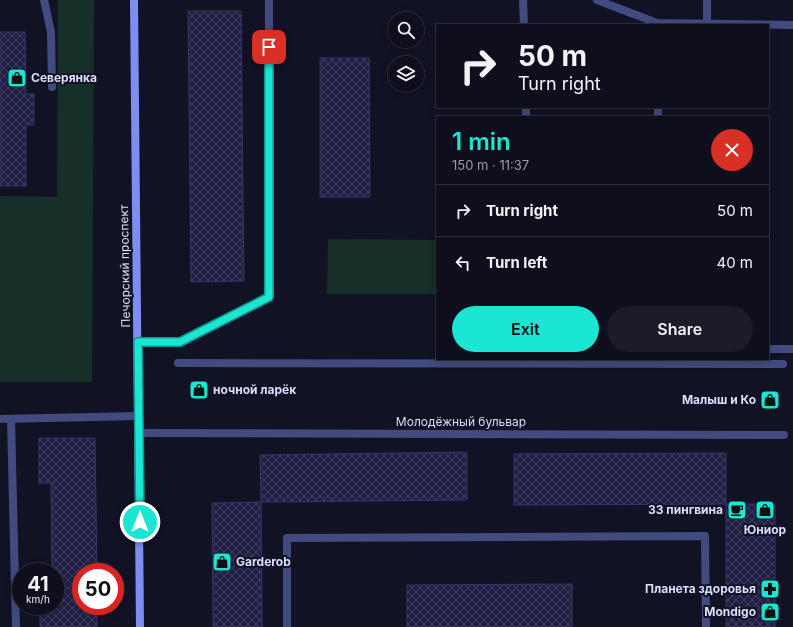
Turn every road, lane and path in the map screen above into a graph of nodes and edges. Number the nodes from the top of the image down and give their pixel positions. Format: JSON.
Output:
{"nodes":[{"id":1,"x":44,"y":0,"type":"edge"},
{"id":2,"x":134,"y":0,"type":"edge"},
{"id":3,"x":269,"y":0,"type":"edge"},
{"id":4,"x":523,"y":0,"type":"edge"},
{"id":5,"x":597,"y":0,"type":"edge"},
{"id":6,"x":707,"y":0,"type":"edge"},
{"id":7,"x":524,"y":24,"type":"edge"},
{"id":8,"x":657,"y":24,"type":"edge"},
{"id":9,"x":707,"y":24,"type":"joint"},
{"id":10,"x":769,"y":25,"type":"edge"},
{"id":11,"x":793,"y":25,"type":"edge"},
{"id":12,"x":52,"y":86,"type":"dead end"},
{"id":13,"x":138,"y":342,"type":"junction"},
{"id":14,"x":769,"y":349,"type":"edge"},
{"id":15,"x":793,"y":349,"type":"edge"},
{"id":16,"x":178,"y":363,"type":"dead end"},
{"id":17,"x":783,"y":364,"type":"dead end"},
{"id":18,"x":139,"y":416,"type":"junction"},
{"id":19,"x":11,"y":419,"type":"junction"},
{"id":20,"x":0,"y":420,"type":"edge"},
{"id":21,"x":139,"y":433,"type":"junction"},
{"id":22,"x":784,"y":435,"type":"dead end"},
{"id":23,"x":16,"y":627,"type":"edge"},
{"id":24,"x":140,"y":627,"type":"edge"},
{"id":25,"x":287,"y":627,"type":"edge"},
{"id":26,"x":706,"y":627,"type":"edge"}],
"edges":[{"from":1,"to":12,"type":"street"},
{"from":2,"to":13,"type":"main road","name":"Печорский проспект"},
{"from":3,"to":13,"type":"street"},
{"from":4,"to":7,"type":"street"},
{"from":5,"to":8,"type":"street"},
{"from":6,"to":9,"type":"street"},
{"from":8,"to":9,"type":"street"},
{"from":10,"to":11,"type":"street"},
{"from":13,"to":18,"type":"main road","name":"Печорский проспект"},
{"from":14,"to":15,"type":"street"},
{"from":16,"to":17,"type":"street"},
{"from":18,"to":19,"type":"street"},
{"from":18,"to":21,"type":"main road","name":"Печорский проспект"},
{"from":19,"to":20,"type":"street"},
{"from":19,"to":23,"type":"street"},
{"from":21,"to":22,"type":"street","name":"Молодёжный бульвар"},
{"from":21,"to":24,"type":"main road","name":"Печорский проспект"},
{"from":25,"to":26,"type":"street"}]}
